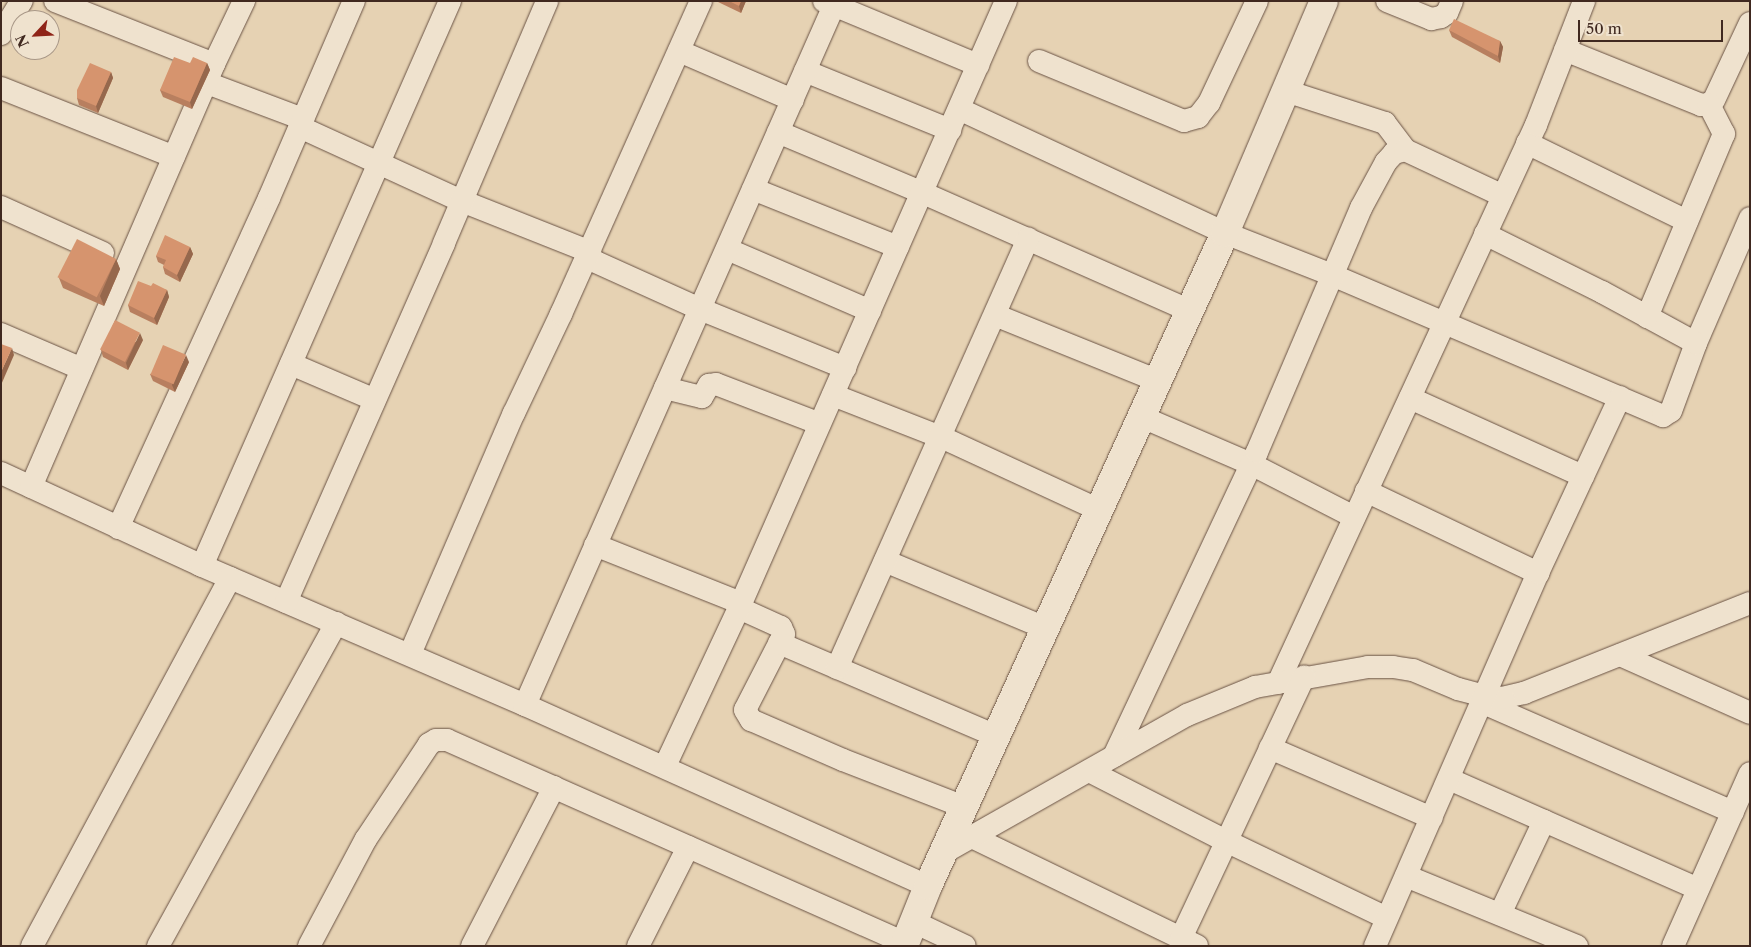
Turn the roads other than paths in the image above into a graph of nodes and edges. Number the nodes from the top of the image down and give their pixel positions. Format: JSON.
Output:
{"nodes":[{"id":1,"x":22,"y":1,"type":"edge"},
{"id":2,"x":55,"y":1,"type":"edge"},
{"id":3,"x":244,"y":1,"type":"edge"},
{"id":4,"x":354,"y":1,"type":"edge"},
{"id":5,"x":450,"y":1,"type":"edge"},
{"id":6,"x":547,"y":1,"type":"edge"},
{"id":7,"x":701,"y":1,"type":"edge"},
{"id":8,"x":1006,"y":1,"type":"edge"},
{"id":9,"x":1257,"y":1,"type":"edge"},
{"id":10,"x":1324,"y":1,"type":"edge"},
{"id":11,"x":1387,"y":1,"type":"edge"},
{"id":12,"x":1452,"y":1,"type":"edge"},
{"id":13,"x":1584,"y":1,"type":"edge"},
{"id":14,"x":831,"y":3,"type":"edge"},
{"id":15,"x":1750,"y":23,"type":"edge"},
{"id":16,"x":1,"y":34,"type":"edge"},
{"id":17,"x":1565,"y":50,"type":"junction"},
{"id":18,"x":679,"y":51,"type":"junction"},
{"id":19,"x":1039,"y":61,"type":"dead end"},
{"id":20,"x":978,"y":65,"type":"junction"},
{"id":21,"x":805,"y":70,"type":"junction"},
{"id":22,"x":210,"y":74,"type":"junction"},
{"id":23,"x":1,"y":88,"type":"edge"},
{"id":24,"x":1286,"y":91,"type":"junction"},
{"id":25,"x":793,"y":100,"type":"junction"},
{"id":26,"x":1709,"y":104,"type":"junction"},
{"id":27,"x":959,"y":109,"type":"junction"},
{"id":28,"x":302,"y":123,"type":"junction"},
{"id":29,"x":950,"y":130,"type":"junction"},
{"id":30,"x":778,"y":132,"type":"junction"},
{"id":31,"x":1528,"y":143,"type":"junction"},
{"id":32,"x":1405,"y":150,"type":"junction"},
{"id":33,"x":174,"y":157,"type":"junction"},
{"id":34,"x":379,"y":162,"type":"junction"},
{"id":35,"x":753,"y":189,"type":"junction"},
{"id":36,"x":923,"y":192,"type":"junction"},
{"id":37,"x":1503,"y":196,"type":"junction"},
{"id":38,"x":462,"y":201,"type":"junction"},
{"id":39,"x":1,"y":207,"type":"edge"},
{"id":40,"x":1750,"y":218,"type":"edge"},
{"id":41,"x":1687,"y":222,"type":"junction"},
{"id":42,"x":1225,"y":233,"type":"junction"},
{"id":43,"x":1485,"y":234,"type":"junction"},
{"id":44,"x":1028,"y":239,"type":"junction"},
{"id":45,"x":898,"y":247,"type":"junction"},
{"id":46,"x":727,"y":248,"type":"junction"},
{"id":47,"x":588,"y":255,"type":"junction"},
{"id":48,"x":127,"y":264,"type":"junction"},
{"id":49,"x":1332,"y":275,"type":"junction"},
{"id":50,"x":700,"y":309,"type":"junction"},
{"id":51,"x":870,"y":311,"type":"junction"},
{"id":52,"x":1190,"y":311,"type":"junction"},
{"id":53,"x":995,"y":315,"type":"junction"},
{"id":54,"x":1647,"y":317,"type":"junction"},
{"id":55,"x":1444,"y":323,"type":"junction"},
{"id":56,"x":1,"y":334,"type":"edge"},
{"id":57,"x":1696,"y":343,"type":"junction"},
{"id":58,"x":291,"y":364,"type":"junction"},
{"id":59,"x":845,"y":368,"type":"junction"},
{"id":60,"x":82,"y":369,"type":"junction"},
{"id":61,"x":1158,"y":381,"type":"junction"},
{"id":62,"x":665,"y":388,"type":"junction"},
{"id":63,"x":833,"y":396,"type":"junction"},
{"id":64,"x":1620,"y":397,"type":"junction"},
{"id":65,"x":1410,"y":398,"type":"junction"},
{"id":66,"x":375,"y":400,"type":"junction"},
{"id":67,"x":1142,"y":417,"type":"junction"},
{"id":68,"x":820,"y":424,"type":"junction"},
{"id":69,"x":942,"y":437,"type":"junction"},
{"id":70,"x":1251,"y":464,"type":"junction"},
{"id":71,"x":1,"y":474,"type":"edge"},
{"id":72,"x":1583,"y":476,"type":"junction"},
{"id":73,"x":31,"y":487,"type":"junction"},
{"id":74,"x":1366,"y":491,"type":"junction"},
{"id":75,"x":1099,"y":510,"type":"junction"},
{"id":76,"x":1354,"y":517,"type":"junction"},
{"id":77,"x":118,"y":528,"type":"junction"},
{"id":78,"x":595,"y":545,"type":"junction"},
{"id":79,"x":885,"y":561,"type":"junction"},
{"id":80,"x":202,"y":566,"type":"junction"},
{"id":81,"x":1538,"y":573,"type":"junction"},
{"id":82,"x":230,"y":578,"type":"junction"},
{"id":83,"x":286,"y":602,"type":"junction"},
{"id":84,"x":1750,"y":603,"type":"edge"},
{"id":85,"x":740,"y":605,"type":"junction"},
{"id":86,"x":336,"y":623,"type":"junction"},
{"id":87,"x":1046,"y":628,"type":"junction"},
{"id":88,"x":778,"y":644,"type":"junction"},
{"id":89,"x":410,"y":654,"type":"junction"},
{"id":90,"x":1620,"y":655,"type":"junction"},
{"id":91,"x":837,"y":668,"type":"junction"},
{"id":92,"x":1304,"y":677,"type":"junction"},
{"id":93,"x":1278,"y":683,"type":"junction"},
{"id":94,"x":1482,"y":699,"type":"junction"},
{"id":95,"x":525,"y":705,"type":"junction"},
{"id":96,"x":1750,"y":713,"type":"edge"},
{"id":97,"x":996,"y":736,"type":"junction"},
{"id":98,"x":1270,"y":748,"type":"junction"},
{"id":99,"x":1114,"y":756,"type":"junction"},
{"id":100,"x":664,"y":766,"type":"junction"},
{"id":101,"x":1089,"y":771,"type":"junction"},
{"id":102,"x":1750,"y":773,"type":"edge"},
{"id":103,"x":1449,"y":779,"type":"junction"},
{"id":104,"x":554,"y":788,"type":"junction"},
{"id":105,"x":964,"y":807,"type":"junction"},
{"id":106,"x":1733,"y":812,"type":"junction"},
{"id":107,"x":1432,"y":818,"type":"junction"},
{"id":108,"x":1544,"y":821,"type":"junction"},
{"id":109,"x":972,"y":837,"type":"junction"},
{"id":110,"x":1226,"y":841,"type":"junction"},
{"id":111,"x":688,"y":847,"type":"junction"},
{"id":112,"x":944,"y":853,"type":"junction"},
{"id":113,"x":1406,"y":876,"type":"junction"},
{"id":114,"x":928,"y":886,"type":"junction"},
{"id":115,"x":1698,"y":890,"type":"junction"},
{"id":116,"x":1500,"y":914,"type":"junction"},
{"id":117,"x":1387,"y":918,"type":"junction"},
{"id":118,"x":908,"y":937,"type":"edge"},
{"id":119,"x":1189,"y":942,"type":"edge"},
{"id":120,"x":32,"y":946,"type":"edge"},
{"id":121,"x":158,"y":946,"type":"edge"},
{"id":122,"x":309,"y":946,"type":"edge"},
{"id":123,"x":472,"y":946,"type":"edge"},
{"id":124,"x":638,"y":946,"type":"edge"},
{"id":125,"x":964,"y":946,"type":"edge"},
{"id":126,"x":1375,"y":946,"type":"edge"},
{"id":127,"x":1577,"y":946,"type":"edge"},
{"id":128,"x":1673,"y":946,"type":"edge"}],
"edges":[{"from":1,"to":16,"type":"street"},
{"from":2,"to":22,"type":"street"},
{"from":3,"to":22,"type":"street"},
{"from":4,"to":28,"type":"street"},
{"from":5,"to":34,"type":"street"},
{"from":6,"to":38,"type":"street"},
{"from":7,"to":18,"type":"street"},
{"from":8,"to":20,"type":"street"},
{"from":9,"to":19,"type":"street"},
{"from":10,"to":24,"type":"street"},
{"from":11,"to":12,"type":"street"},
{"from":13,"to":17,"type":"street"},
{"from":14,"to":20,"type":"street"},
{"from":14,"to":21,"type":"street"},
{"from":15,"to":26,"type":"street"},
{"from":17,"to":26,"type":"street"},
{"from":17,"to":31,"type":"street"},
{"from":18,"to":25,"type":"street"},
{"from":18,"to":47,"type":"street"},
{"from":20,"to":27,"type":"street"},
{"from":21,"to":25,"type":"street"},
{"from":21,"to":29,"type":"street"},
{"from":22,"to":28,"type":"street"},
{"from":22,"to":33,"type":"street"},
{"from":23,"to":33,"type":"street"},
{"from":24,"to":32,"type":"street"},
{"from":24,"to":42,"type":"street"},
{"from":25,"to":30,"type":"street"},
{"from":26,"to":41,"type":"street"},
{"from":27,"to":29,"type":"street"},
{"from":27,"to":42,"type":"street"},
{"from":28,"to":34,"type":"street"},
{"from":28,"to":77,"type":"street"},
{"from":29,"to":36,"type":"street"},
{"from":30,"to":35,"type":"street"},
{"from":30,"to":36,"type":"street"},
{"from":31,"to":37,"type":"street"},
{"from":31,"to":41,"type":"street"},
{"from":32,"to":37,"type":"street"},
{"from":32,"to":49,"type":"street"},
{"from":33,"to":48,"type":"street"},
{"from":34,"to":38,"type":"street"},
{"from":34,"to":58,"type":"street"},
{"from":35,"to":45,"type":"street"},
{"from":35,"to":46,"type":"street"},
{"from":36,"to":44,"type":"street"},
{"from":36,"to":45,"type":"street"},
{"from":37,"to":43,"type":"street"},
{"from":38,"to":47,"type":"street"},
{"from":38,"to":66,"type":"street"},
{"from":39,"to":48,"type":"street"},
{"from":40,"to":57,"type":"street"},
{"from":41,"to":54,"type":"street"},
{"from":42,"to":49,"type":"street"},
{"from":42,"to":52,"type":"street"},
{"from":43,"to":54,"type":"street"},
{"from":43,"to":55,"type":"street"},
{"from":44,"to":52,"type":"street"},
{"from":44,"to":53,"type":"street"},
{"from":45,"to":51,"type":"street"},
{"from":46,"to":50,"type":"street"},
{"from":46,"to":51,"type":"street"},
{"from":47,"to":50,"type":"street"},
{"from":47,"to":89,"type":"street"},
{"from":48,"to":60,"type":"street"},
{"from":49,"to":55,"type":"street"},
{"from":49,"to":70,"type":"street"},
{"from":50,"to":59,"type":"street"},
{"from":50,"to":62,"type":"street"},
{"from":51,"to":59,"type":"street"},
{"from":52,"to":61,"type":"street"},
{"from":53,"to":61,"type":"street"},
{"from":53,"to":69,"type":"street"},
{"from":54,"to":57,"type":"street"},
{"from":55,"to":64,"type":"street"},
{"from":55,"to":65,"type":"street"},
{"from":56,"to":60,"type":"street"},
{"from":57,"to":64,"type":"street"},
{"from":58,"to":66,"type":"street"},
{"from":58,"to":80,"type":"street"},
{"from":59,"to":63,"type":"street"},
{"from":60,"to":73,"type":"street"},
{"from":61,"to":67,"type":"street"},
{"from":62,"to":68,"type":"street"},
{"from":62,"to":78,"type":"street"},
{"from":63,"to":68,"type":"street"},
{"from":63,"to":69,"type":"street"},
{"from":64,"to":72,"type":"street"},
{"from":65,"to":72,"type":"street"},
{"from":65,"to":74,"type":"street"},
{"from":66,"to":83,"type":"street"},
{"from":67,"to":70,"type":"street"},
{"from":67,"to":75,"type":"street"},
{"from":68,"to":85,"type":"street"},
{"from":69,"to":75,"type":"street"},
{"from":69,"to":79,"type":"street"},
{"from":70,"to":76,"type":"street"},
{"from":70,"to":99,"type":"street"},
{"from":71,"to":73,"type":"street"},
{"from":72,"to":81,"type":"street"},
{"from":73,"to":77,"type":"street"},
{"from":74,"to":76,"type":"street"},
{"from":74,"to":81,"type":"street"},
{"from":75,"to":87,"type":"street"},
{"from":76,"to":93,"type":"street"},
{"from":77,"to":80,"type":"street"},
{"from":78,"to":85,"type":"street"},
{"from":78,"to":95,"type":"street"},
{"from":79,"to":87,"type":"street"},
{"from":79,"to":91,"type":"street"},
{"from":80,"to":82,"type":"street"},
{"from":81,"to":94,"type":"street"},
{"from":82,"to":83,"type":"street"},
{"from":82,"to":120,"type":"street"},
{"from":83,"to":86,"type":"street"},
{"from":84,"to":90,"type":"street"},
{"from":85,"to":88,"type":"street"},
{"from":85,"to":100,"type":"street"},
{"from":86,"to":89,"type":"street"},
{"from":86,"to":121,"type":"street"},
{"from":87,"to":97,"type":"street"},
{"from":88,"to":91,"type":"street"},
{"from":88,"to":105,"type":"street"},
{"from":89,"to":95,"type":"street"},
{"from":90,"to":94,"type":"street"},
{"from":90,"to":96,"type":"street"},
{"from":91,"to":97,"type":"street"},
{"from":92,"to":93,"type":"street"},
{"from":92,"to":94,"type":"street"},
{"from":92,"to":98,"type":"street"},
{"from":93,"to":99,"type":"street"},
{"from":94,"to":103,"type":"street"},
{"from":94,"to":106,"type":"street"},
{"from":95,"to":100,"type":"street"},
{"from":97,"to":105,"type":"street"},
{"from":98,"to":107,"type":"street"},
{"from":98,"to":110,"type":"street"},
{"from":99,"to":101,"type":"street"},
{"from":100,"to":114,"type":"street"},
{"from":101,"to":109,"type":"street"},
{"from":101,"to":110,"type":"street"},
{"from":102,"to":106,"type":"street"},
{"from":103,"to":107,"type":"street"},
{"from":103,"to":108,"type":"street"},
{"from":104,"to":111,"type":"street"},
{"from":104,"to":122,"type":"street"},
{"from":104,"to":123,"type":"street"},
{"from":105,"to":112,"type":"street"},
{"from":106,"to":115,"type":"street"},
{"from":107,"to":113,"type":"street"},
{"from":108,"to":115,"type":"street"},
{"from":108,"to":116,"type":"street"},
{"from":109,"to":112,"type":"street"},
{"from":109,"to":119,"type":"street"},
{"from":110,"to":117,"type":"street"},
{"from":110,"to":119,"type":"street"},
{"from":111,"to":118,"type":"street"},
{"from":111,"to":124,"type":"street"},
{"from":112,"to":114,"type":"street"},
{"from":113,"to":116,"type":"street"},
{"from":113,"to":117,"type":"street"},
{"from":114,"to":118,"type":"street"},
{"from":115,"to":128,"type":"street"},
{"from":116,"to":127,"type":"street"},
{"from":117,"to":126,"type":"street"},
{"from":118,"to":125,"type":"street"}]}
